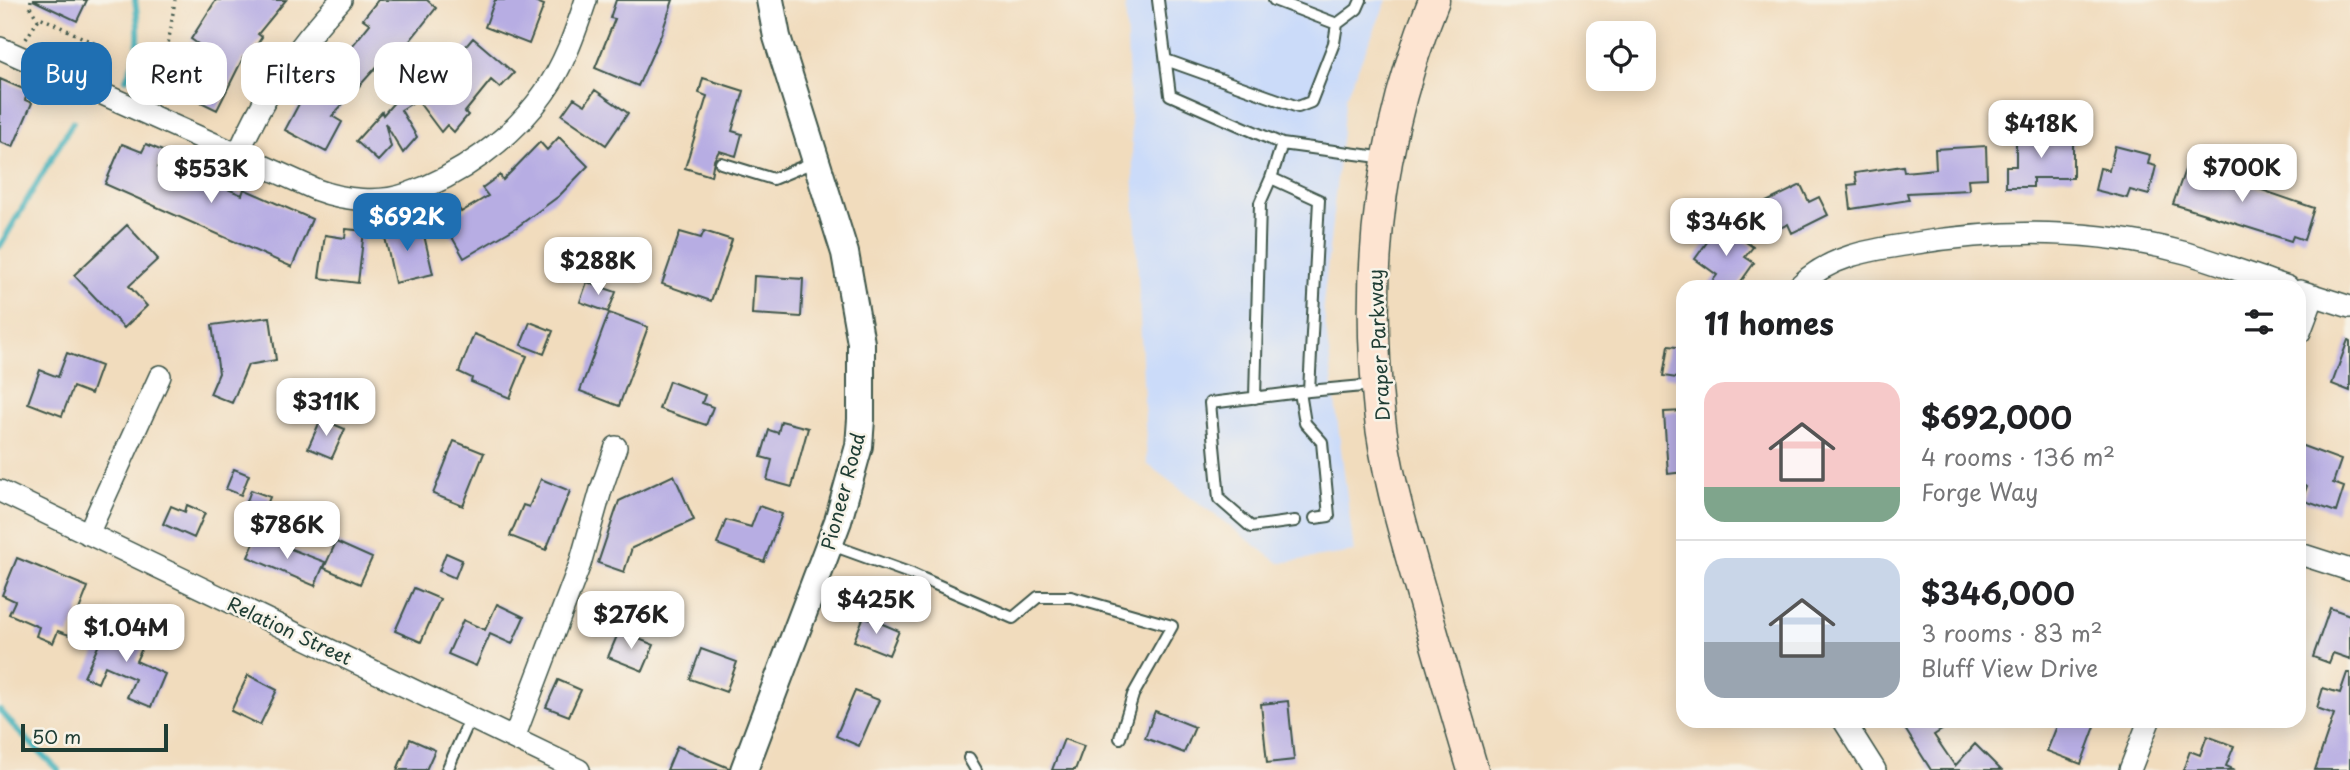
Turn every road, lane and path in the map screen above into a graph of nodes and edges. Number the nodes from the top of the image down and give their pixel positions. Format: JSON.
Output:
{"nodes":[{"id":1,"x":31,"y":0,"type":"edge"},
{"id":2,"x":175,"y":0,"type":"edge"},
{"id":3,"x":341,"y":0,"type":"edge"},
{"id":4,"x":586,"y":0,"type":"edge"},
{"id":5,"x":770,"y":0,"type":"edge"},
{"id":6,"x":1158,"y":0,"type":"edge"},
{"id":7,"x":1274,"y":0,"type":"edge"},
{"id":8,"x":1361,"y":0,"type":"edge"},
{"id":9,"x":1434,"y":0,"type":"edge"},
{"id":10,"x":38,"y":21,"type":"junction"},
{"id":11,"x":1337,"y":24,"type":"junction"},
{"id":12,"x":18,"y":35,"type":"dead end"},
{"id":13,"x":92,"y":42,"type":"edge"},
{"id":14,"x":168,"y":42,"type":"edge"},
{"id":15,"x":0,"y":48,"type":"edge"},
{"id":16,"x":1166,"y":60,"type":"junction"},
{"id":17,"x":1282,"y":144,"type":"junction"},
{"id":18,"x":237,"y":156,"type":"junction"},
{"id":19,"x":1386,"y":158,"type":"junction"},
{"id":20,"x":816,"y":161,"type":"junction"},
{"id":21,"x":721,"y":163,"type":"dead end"},
{"id":22,"x":1271,"y":178,"type":"junction"},
{"id":23,"x":1807,"y":280,"type":"edge"},
{"id":24,"x":2267,"y":280,"type":"edge"},
{"id":25,"x":2306,"y":293,"type":"edge"},
{"id":26,"x":2350,"y":307,"type":"edge"},
{"id":27,"x":160,"y":376,"type":"dead end"},
{"id":28,"x":1377,"y":384,"type":"junction"},
{"id":29,"x":1305,"y":391,"type":"junction"},
{"id":30,"x":1255,"y":398,"type":"junction"},
{"id":31,"x":616,"y":447,"type":"dead end"},
{"id":32,"x":0,"y":491,"type":"edge"},
{"id":33,"x":1315,"y":518,"type":"dead end"},
{"id":34,"x":1295,"y":521,"type":"dead end"},
{"id":35,"x":88,"y":534,"type":"junction"},
{"id":36,"x":829,"y":544,"type":"junction"},
{"id":37,"x":2306,"y":556,"type":"edge"},
{"id":38,"x":2350,"y":570,"type":"edge"},
{"id":39,"x":471,"y":718,"type":"junction"},
{"id":40,"x":1848,"y":728,"type":"edge"},
{"id":41,"x":2146,"y":728,"type":"edge"},
{"id":42,"x":513,"y":738,"type":"junction"},
{"id":43,"x":1119,"y":738,"type":"dead end"},
{"id":44,"x":969,"y":758,"type":"dead end"},
{"id":45,"x":447,"y":770,"type":"edge"},
{"id":46,"x":579,"y":770,"type":"edge"},
{"id":47,"x":744,"y":770,"type":"edge"},
{"id":48,"x":976,"y":770,"type":"edge"},
{"id":49,"x":1473,"y":770,"type":"edge"},
{"id":50,"x":1875,"y":770,"type":"edge"},
{"id":51,"x":2130,"y":770,"type":"edge"}],
"edges":[{"from":1,"to":10,"type":"path"},
{"from":2,"to":14,"type":"path"},
{"from":3,"to":18,"type":"street"},
{"from":4,"to":18,"type":"street"},
{"from":5,"to":20,"type":"street","name":"Pioneer Road"},
{"from":6,"to":16,"type":"lane"},
{"from":7,"to":11,"type":"lane"},
{"from":8,"to":11,"type":"lane"},
{"from":9,"to":19,"type":"main road","name":"Draper Parkway"},
{"from":10,"to":12,"type":"path"},
{"from":10,"to":13,"type":"path"},
{"from":11,"to":16,"type":"lane"},
{"from":15,"to":18,"type":"street"},
{"from":16,"to":17,"type":"lane"},
{"from":17,"to":19,"type":"lane"},
{"from":17,"to":22,"type":"lane"},
{"from":19,"to":28,"type":"main road","name":"Draper Parkway"},
{"from":20,"to":21,"type":"lane"},
{"from":20,"to":36,"type":"street","name":"Pioneer Road"},
{"from":22,"to":29,"type":"lane"},
{"from":22,"to":30,"type":"lane"},
{"from":23,"to":24,"type":"street"},
{"from":25,"to":26,"type":"street"},
{"from":27,"to":35,"type":"street"},
{"from":28,"to":29,"type":"lane"},
{"from":28,"to":49,"type":"main road","name":"Draper Parkway"},
{"from":29,"to":30,"type":"lane"},
{"from":29,"to":33,"type":"lane"},
{"from":30,"to":34,"type":"lane"},
{"from":31,"to":42,"type":"street"},
{"from":32,"to":35,"type":"street","name":"Relation Street"},
{"from":35,"to":39,"type":"street","name":"Relation Street"},
{"from":36,"to":43,"type":"lane"},
{"from":36,"to":47,"type":"street","name":"Pioneer Road"},
{"from":37,"to":38,"type":"street"},
{"from":39,"to":42,"type":"street","name":"Relation Street"},
{"from":39,"to":45,"type":"lane"},
{"from":40,"to":50,"type":"street"},
{"from":41,"to":51,"type":"street"},
{"from":42,"to":46,"type":"street","name":"Relation Street"},
{"from":44,"to":48,"type":"lane"}]}
